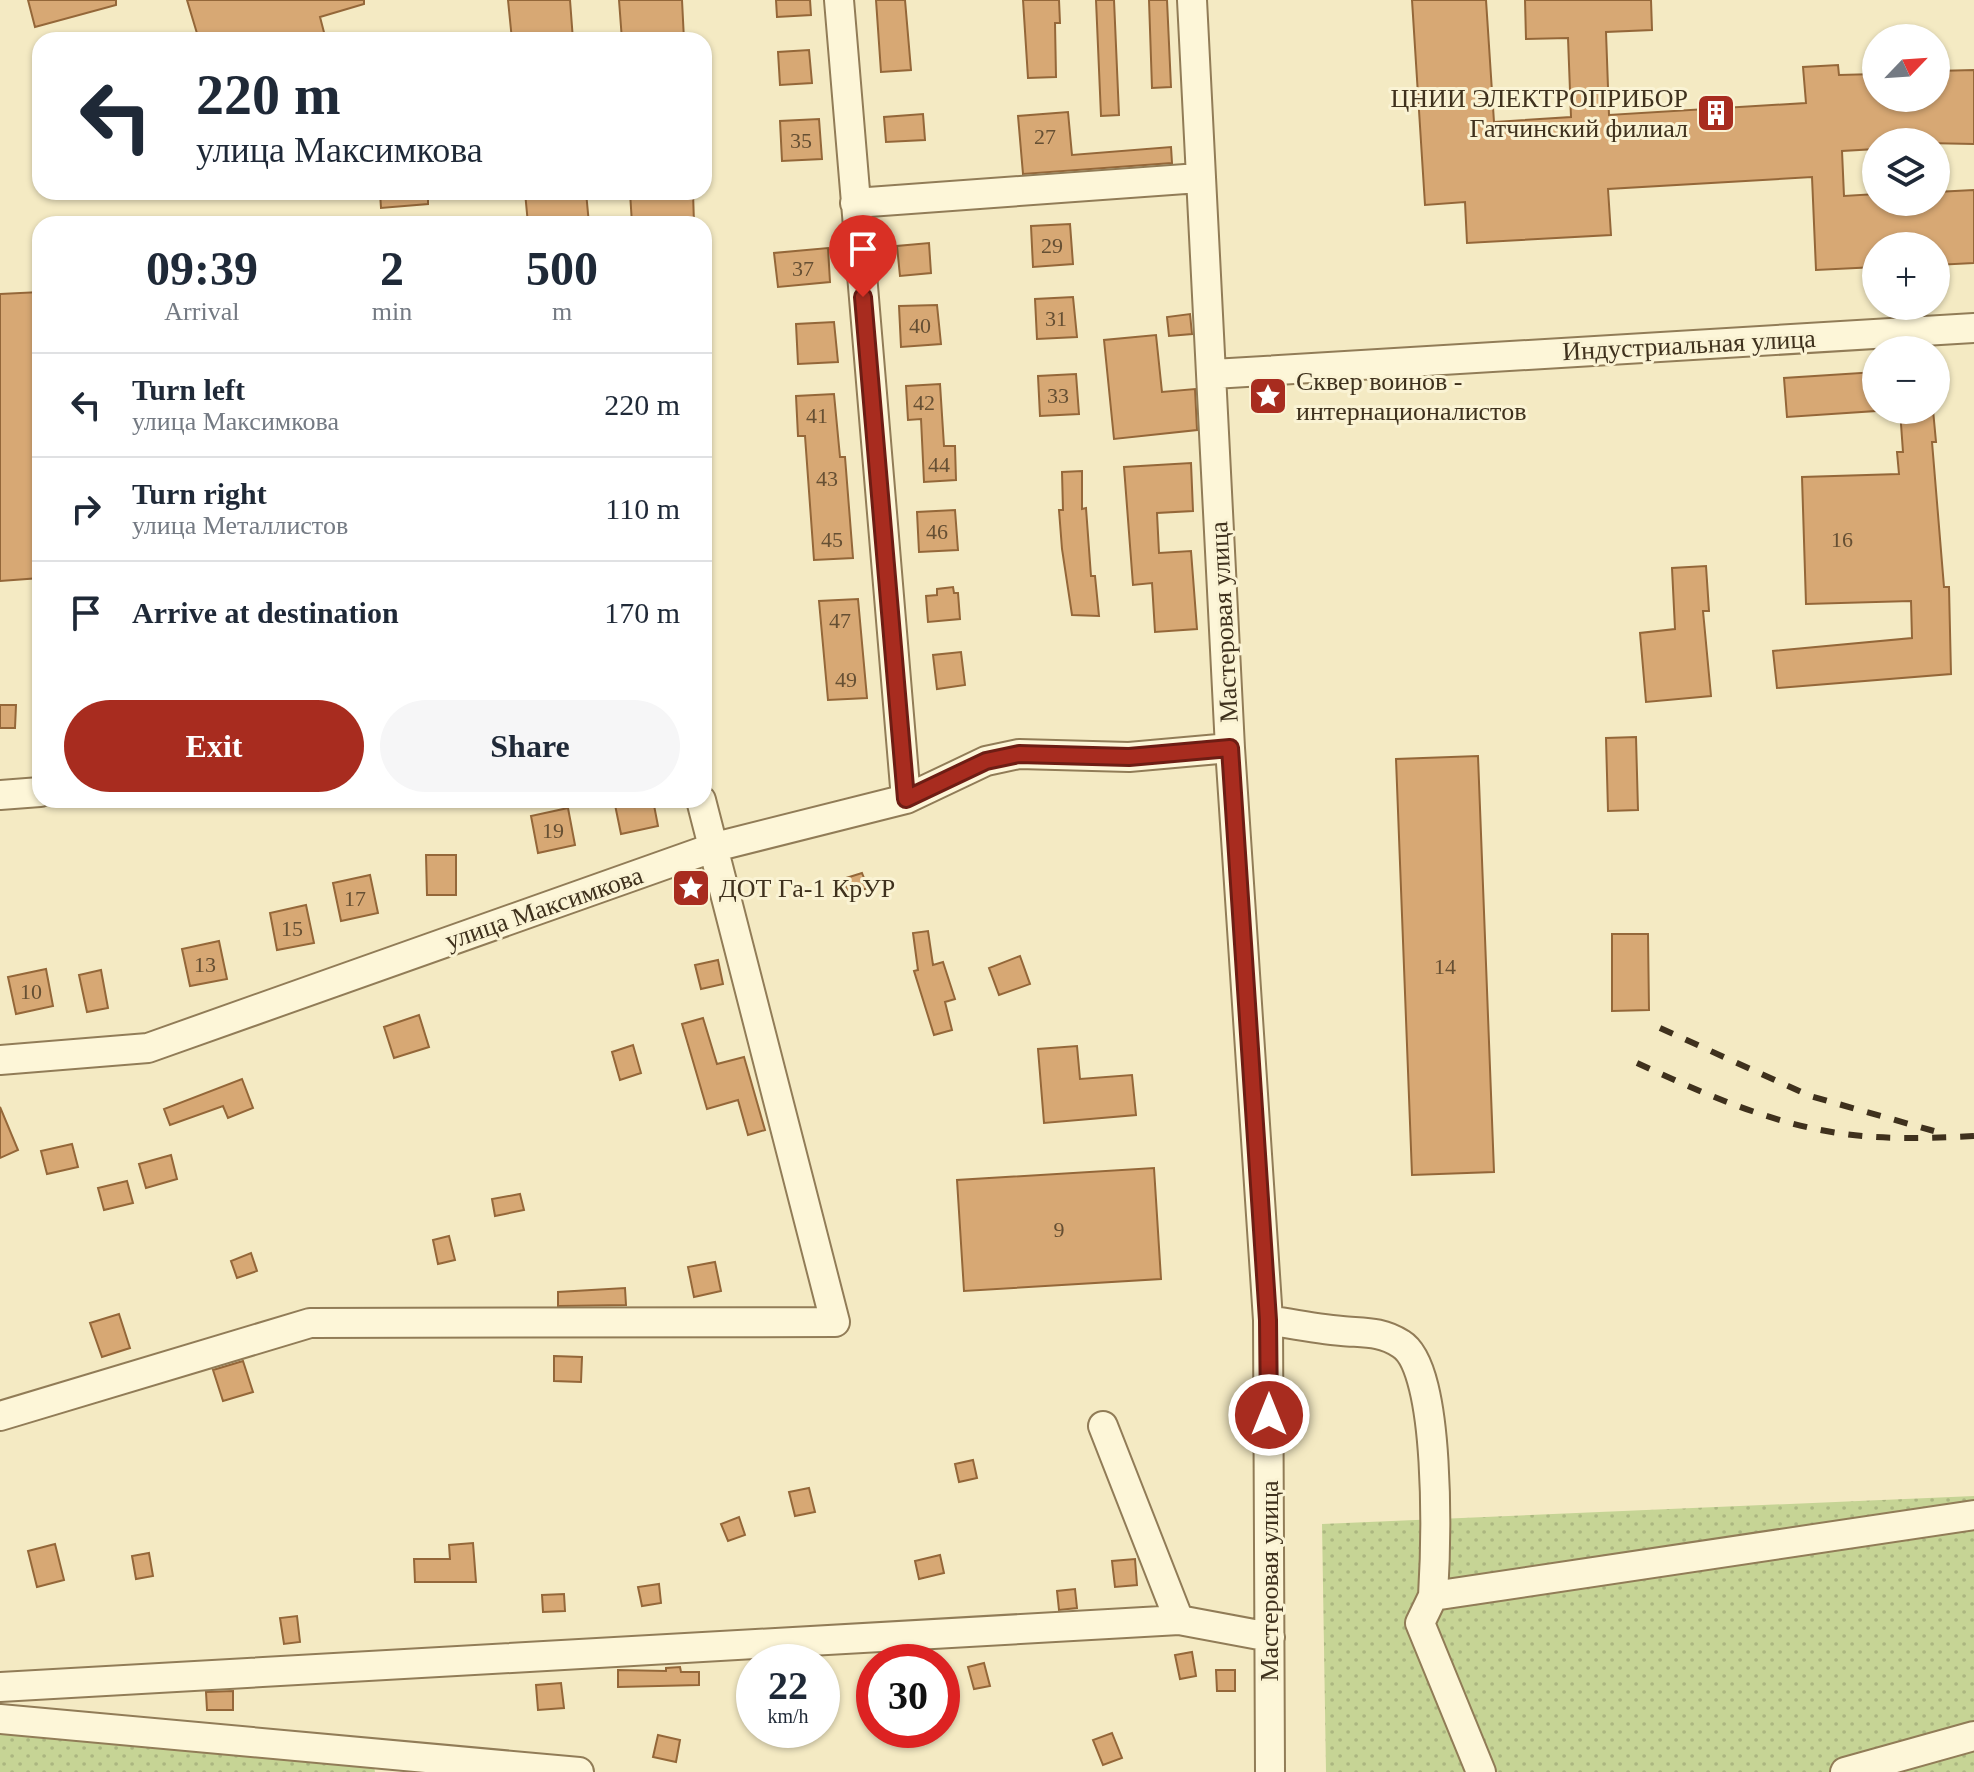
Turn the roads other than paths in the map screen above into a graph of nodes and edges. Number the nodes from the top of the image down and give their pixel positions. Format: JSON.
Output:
{"nodes":[{"id":1,"x":839,"y":0,"type":"edge"},
{"id":2,"x":1192,"y":0,"type":"edge"},
{"id":3,"x":1199,"y":178,"type":"junction"},
{"id":4,"x":855,"y":203,"type":"junction"},
{"id":5,"x":1974,"y":328,"type":"edge"},
{"id":6,"x":1213,"y":374,"type":"junction"},
{"id":7,"x":1230,"y":748,"type":"junction"},
{"id":8,"x":32,"y":793,"type":"edge"},
{"id":9,"x":0,"y":795,"type":"edge"},
{"id":10,"x":906,"y":799,"type":"junction"},
{"id":11,"x":703,"y":808,"type":"edge"},
{"id":12,"x":715,"y":847,"type":"junction"},
{"id":13,"x":0,"y":1060,"type":"edge"},
{"id":14,"x":1268,"y":1320,"type":"junction"},
{"id":15,"x":0,"y":1416,"type":"edge"},
{"id":16,"x":1103,"y":1426,"type":"dead end"},
{"id":17,"x":1974,"y":1515,"type":"edge"},
{"id":18,"x":1433,"y":1596,"type":"junction"},
{"id":19,"x":1179,"y":1620,"type":"junction"},
{"id":20,"x":1270,"y":1637,"type":"junction"},
{"id":21,"x":0,"y":1687,"type":"edge"},
{"id":22,"x":0,"y":1719,"type":"edge"},
{"id":23,"x":1974,"y":1736,"type":"edge"},
{"id":24,"x":368,"y":1761,"type":"edge"},
{"id":25,"x":579,"y":1772,"type":"edge"},
{"id":26,"x":1270,"y":1772,"type":"edge"},
{"id":27,"x":1481,"y":1772,"type":"edge"},
{"id":28,"x":1845,"y":1772,"type":"edge"}],
"edges":[{"from":1,"to":4,"type":"street"},
{"from":2,"to":3,"type":"street","name":"Мастеровая улица"},
{"from":3,"to":4,"type":"street"},
{"from":3,"to":6,"type":"street","name":"Мастеровая улица"},
{"from":4,"to":10,"type":"street"},
{"from":5,"to":6,"type":"street","name":"Индустриальная улица"},
{"from":6,"to":7,"type":"street","name":"Мастеровая улица"},
{"from":7,"to":10,"type":"street","name":"улица Максимкова"},
{"from":7,"to":14,"type":"street","name":"Мастеровая улица"},
{"from":8,"to":9,"type":"street"},
{"from":10,"to":12,"type":"street","name":"улица Максимкова"},
{"from":11,"to":12,"type":"street"},
{"from":12,"to":13,"type":"street","name":"улица Максимкова"},
{"from":12,"to":15,"type":"street"},
{"from":14,"to":18,"type":"street"},
{"from":14,"to":20,"type":"street","name":"Мастеровая улица"},
{"from":16,"to":19,"type":"street"},
{"from":17,"to":18,"type":"street"},
{"from":18,"to":27,"type":"street"},
{"from":19,"to":20,"type":"street"},
{"from":19,"to":21,"type":"street"},
{"from":20,"to":26,"type":"street","name":"Мастеровая улица"},
{"from":22,"to":24,"type":"street"},
{"from":23,"to":28,"type":"street"},
{"from":24,"to":25,"type":"street"}]}
